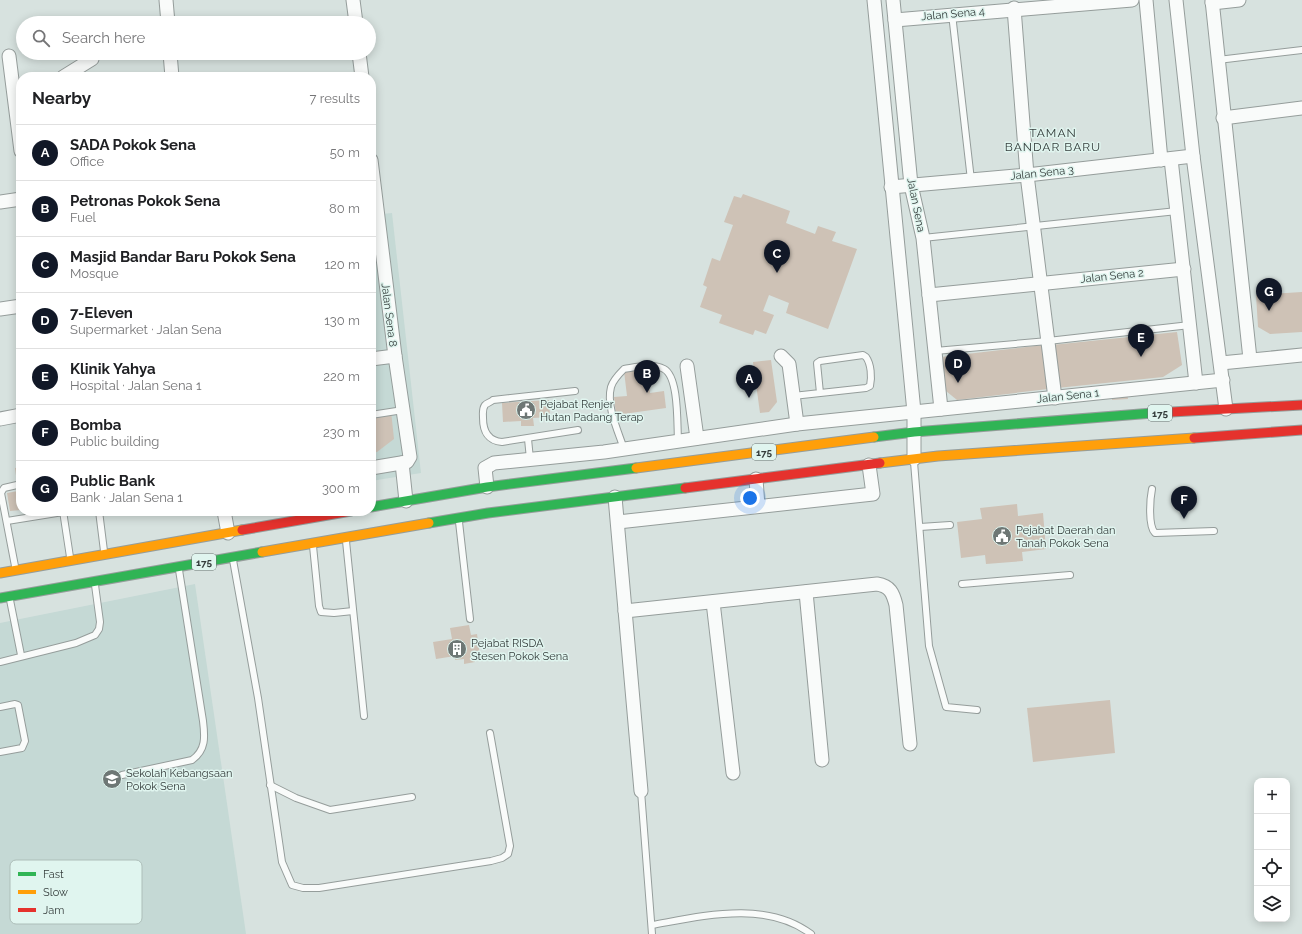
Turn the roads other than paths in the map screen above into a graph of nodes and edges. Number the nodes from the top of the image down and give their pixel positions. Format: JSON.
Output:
{"nodes":[{"id":1,"x":166,"y":0,"type":"edge"},
{"id":2,"x":353,"y":0,"type":"edge"},
{"id":3,"x":874,"y":0,"type":"edge"},
{"id":4,"x":893,"y":0,"type":"edge"},
{"id":5,"x":1132,"y":0,"type":"edge"},
{"id":6,"x":1146,"y":0,"type":"edge"},
{"id":7,"x":1176,"y":0,"type":"edge"},
{"id":8,"x":1239,"y":0,"type":"edge"},
{"id":9,"x":1212,"y":1,"type":"edge"},
{"id":10,"x":1014,"y":4,"type":"edge"},
{"id":11,"x":952,"y":13,"type":"junction"},
{"id":12,"x":167,"y":16,"type":"edge"},
{"id":13,"x":355,"y":16,"type":"edge"},
{"id":14,"x":895,"y":20,"type":"junction"},
{"id":15,"x":1302,"y":50,"type":"edge"},
{"id":16,"x":9,"y":56,"type":"dead end"},
{"id":17,"x":90,"y":60,"type":"edge"},
{"id":18,"x":171,"y":60,"type":"edge"},
{"id":19,"x":360,"y":60,"type":"edge"},
{"id":20,"x":1218,"y":60,"type":"junction"},
{"id":21,"x":71,"y":72,"type":"edge"},
{"id":22,"x":172,"y":72,"type":"edge"},
{"id":23,"x":361,"y":72,"type":"edge"},
{"id":24,"x":1302,"y":108,"type":"edge"},
{"id":25,"x":16,"y":111,"type":"edge"},
{"id":26,"x":1223,"y":118,"type":"junction"},
{"id":27,"x":1193,"y":156,"type":"junction"},
{"id":28,"x":1166,"y":160,"type":"junction"},
{"id":29,"x":1027,"y":175,"type":"junction"},
{"id":30,"x":971,"y":180,"type":"junction"},
{"id":31,"x":911,"y":185,"type":"junction"},
{"id":32,"x":891,"y":188,"type":"junction"},
{"id":33,"x":16,"y":200,"type":"edge"},
{"id":34,"x":0,"y":202,"type":"edge"},
{"id":35,"x":1177,"y":211,"type":"junction"},
{"id":36,"x":1034,"y":225,"type":"junction"},
{"id":37,"x":376,"y":231,"type":"edge"},
{"id":38,"x":923,"y":238,"type":"junction"},
{"id":39,"x":1184,"y":269,"type":"junction"},
{"id":40,"x":1040,"y":284,"type":"junction"},
{"id":41,"x":929,"y":295,"type":"junction"},
{"id":42,"x":16,"y":307,"type":"edge"},
{"id":43,"x":0,"y":309,"type":"edge"},
{"id":44,"x":1190,"y":325,"type":"junction"},
{"id":45,"x":1048,"y":341,"type":"junction"},
{"id":46,"x":935,"y":351,"type":"junction"},
{"id":47,"x":1302,"y":355,"type":"edge"},
{"id":48,"x":395,"y":356,"type":"junction"},
{"id":49,"x":781,"y":356,"type":"dead end"},
{"id":50,"x":376,"y":358,"type":"edge"},
{"id":51,"x":1250,"y":359,"type":"junction"},
{"id":52,"x":1221,"y":362,"type":"junction"},
{"id":53,"x":687,"y":366,"type":"dead end"},
{"id":54,"x":1223,"y":380,"type":"junction"},
{"id":55,"x":1196,"y":383,"type":"junction"},
{"id":56,"x":575,"y":391,"type":"dead end"},
{"id":57,"x":820,"y":393,"type":"junction"},
{"id":58,"x":793,"y":396,"type":"junction"},
{"id":59,"x":1055,"y":398,"type":"junction"},
{"id":60,"x":1302,"y":405,"type":"edge"},
{"id":61,"x":941,"y":409,"type":"junction"},
{"id":62,"x":1226,"y":409,"type":"junction"},
{"id":63,"x":403,"y":410,"type":"junction"},
{"id":64,"x":914,"y":412,"type":"junction"},
{"id":65,"x":376,"y":414,"type":"edge"},
{"id":66,"x":16,"y":416,"type":"edge"},
{"id":67,"x":0,"y":419,"type":"edge"},
{"id":68,"x":797,"y":424,"type":"junction"},
{"id":69,"x":578,"y":430,"type":"dead end"},
{"id":70,"x":1302,"y":430,"type":"edge"},
{"id":71,"x":914,"y":432,"type":"junction"},
{"id":72,"x":697,"y":438,"type":"junction"},
{"id":73,"x":528,"y":439,"type":"junction"},
{"id":74,"x":678,"y":440,"type":"junction"},
{"id":75,"x":624,"y":449,"type":"junction"},
{"id":76,"x":530,"y":459,"type":"junction"},
{"id":77,"x":914,"y":459,"type":"junction"},
{"id":78,"x":402,"y":463,"type":"junction"},
{"id":79,"x":681,"y":463,"type":"junction"},
{"id":80,"x":869,"y":465,"type":"junction"},
{"id":81,"x":376,"y":467,"type":"edge"},
{"id":82,"x":627,"y":470,"type":"junction"},
{"id":83,"x":756,"y":480,"type":"junction"},
{"id":84,"x":16,"y":485,"type":"edge"},
{"id":85,"x":487,"y":487,"type":"junction"},
{"id":86,"x":1152,"y":489,"type":"dead end"},
{"id":87,"x":615,"y":498,"type":"junction"},
{"id":88,"x":406,"y":501,"type":"junction"},
{"id":89,"x":758,"y":506,"type":"junction"},
{"id":90,"x":376,"y":507,"type":"edge"},
{"id":91,"x":38,"y":516,"type":"edge"},
{"id":92,"x":64,"y":516,"type":"edge"},
{"id":93,"x":100,"y":516,"type":"edge"},
{"id":94,"x":225,"y":516,"type":"edge"},
{"id":95,"x":322,"y":516,"type":"edge"},
{"id":96,"x":459,"y":518,"type":"junction"},
{"id":97,"x":6,"y":521,"type":"junction"},
{"id":98,"x":618,"y":522,"type":"junction"},
{"id":99,"x":950,"y":525,"type":"dead end"},
{"id":100,"x":920,"y":527,"type":"junction"},
{"id":101,"x":1214,"y":531,"type":"dead end"},
{"id":102,"x":228,"y":532,"type":"junction"},
{"id":103,"x":346,"y":537,"type":"junction"},
{"id":104,"x":313,"y":543,"type":"junction"},
{"id":105,"x":105,"y":554,"type":"junction"},
{"id":106,"x":233,"y":557,"type":"junction"},
{"id":107,"x":70,"y":560,"type":"junction"},
{"id":108,"x":178,"y":567,"type":"junction"},
{"id":109,"x":16,"y":570,"type":"junction"},
{"id":110,"x":0,"y":573,"type":"edge"},
{"id":111,"x":1070,"y":575,"type":"dead end"},
{"id":112,"x":94,"y":582,"type":"junction"},
{"id":113,"x":962,"y":584,"type":"dead end"},
{"id":114,"x":806,"y":592,"type":"junction"},
{"id":115,"x":5,"y":597,"type":"edge"},
{"id":116,"x":713,"y":602,"type":"junction"},
{"id":117,"x":353,"y":611,"type":"junction"},
{"id":118,"x":625,"y":611,"type":"junction"},
{"id":119,"x":470,"y":619,"type":"dead end"},
{"id":120,"x":21,"y":655,"type":"junction"},
{"id":121,"x":0,"y":662,"type":"edge"},
{"id":122,"x":0,"y":707,"type":"edge"},
{"id":123,"x":977,"y":710,"type":"dead end"},
{"id":124,"x":364,"y":716,"type":"dead end"},
{"id":125,"x":490,"y":733,"type":"dead end"},
{"id":126,"x":910,"y":744,"type":"dead end"},
{"id":127,"x":0,"y":752,"type":"edge"},
{"id":128,"x":822,"y":760,"type":"dead end"},
{"id":129,"x":733,"y":773,"type":"dead end"},
{"id":130,"x":122,"y":775,"type":"dead end"},
{"id":131,"x":270,"y":785,"type":"junction"},
{"id":132,"x":641,"y":791,"type":"joint"},
{"id":133,"x":412,"y":797,"type":"dead end"},
{"id":134,"x":652,"y":925,"type":"junction"},
{"id":135,"x":652,"y":934,"type":"edge"},
{"id":136,"x":811,"y":934,"type":"edge"}],
"edges":[{"from":1,"to":12,"type":"street"},
{"from":2,"to":13,"type":"street"},
{"from":3,"to":32,"type":"street"},
{"from":4,"to":14,"type":"street","name":"Jalan Sena"},
{"from":5,"to":10,"type":"street","name":"Jalan Sena 4"},
{"from":6,"to":28,"type":"street"},
{"from":7,"to":27,"type":"street"},
{"from":8,"to":9,"type":"street"},
{"from":9,"to":20,"type":"street"},
{"from":10,"to":11,"type":"street","name":"Jalan Sena 4"},
{"from":10,"to":29,"type":"street"},
{"from":11,"to":14,"type":"street","name":"Jalan Sena 4"},
{"from":11,"to":30,"type":"lane"},
{"from":14,"to":31,"type":"street","name":"Jalan Sena"},
{"from":15,"to":20,"type":"lane"},
{"from":16,"to":25,"type":"street"},
{"from":17,"to":21,"type":"street"},
{"from":18,"to":22,"type":"street"},
{"from":19,"to":23,"type":"street"},
{"from":20,"to":26,"type":"street"},
{"from":24,"to":26,"type":"street"},
{"from":26,"to":51,"type":"street"},
{"from":27,"to":28,"type":"street","name":"Jalan Sena 3"},
{"from":27,"to":52,"type":"street"},
{"from":28,"to":29,"type":"street","name":"Jalan Sena 3"},
{"from":28,"to":35,"type":"street"},
{"from":29,"to":30,"type":"street","name":"Jalan Sena 3"},
{"from":29,"to":36,"type":"street"},
{"from":30,"to":31,"type":"street","name":"Jalan Sena 3"},
{"from":31,"to":32,"type":"street","name":"Jalan Sena 3"},
{"from":31,"to":38,"type":"street","name":"Jalan Sena"},
{"from":32,"to":64,"type":"street"},
{"from":33,"to":34,"type":"street"},
{"from":35,"to":36,"type":"lane"},
{"from":35,"to":39,"type":"street"},
{"from":36,"to":38,"type":"lane"},
{"from":36,"to":40,"type":"street"},
{"from":37,"to":48,"type":"street","name":"Jalan Sena 8"},
{"from":38,"to":41,"type":"street","name":"Jalan Sena"},
{"from":39,"to":40,"type":"street","name":"Jalan Sena 2"},
{"from":39,"to":44,"type":"street"},
{"from":40,"to":41,"type":"street","name":"Jalan Sena 2"},
{"from":40,"to":45,"type":"street"},
{"from":41,"to":46,"type":"street","name":"Jalan Sena"},
{"from":42,"to":43,"type":"street"},
{"from":44,"to":45,"type":"lane"},
{"from":44,"to":55,"type":"street"},
{"from":45,"to":46,"type":"lane"},
{"from":45,"to":59,"type":"street"},
{"from":46,"to":61,"type":"street","name":"Jalan Sena"},
{"from":47,"to":51,"type":"street"},
{"from":48,"to":50,"type":"street"},
{"from":48,"to":63,"type":"street","name":"Jalan Sena 8"},
{"from":49,"to":58,"type":"street"},
{"from":51,"to":52,"type":"street"},
{"from":52,"to":54,"type":"street"},
{"from":53,"to":72,"type":"street"},
{"from":54,"to":55,"type":"street","name":"Jalan Sena 1"},
{"from":54,"to":62,"type":"street"},
{"from":55,"to":59,"type":"street","name":"Jalan Sena 1"},
{"from":56,"to":73,"type":"lane"},
{"from":57,"to":57,"type":"lane"},
{"from":57,"to":58,"type":"lane"},
{"from":58,"to":68,"type":"street"},
{"from":59,"to":61,"type":"street","name":"Jalan Sena 1"},
{"from":60,"to":62,"type":"highway","number":"175"},
{"from":61,"to":64,"type":"street","name":"Jalan Sena 1"},
{"from":62,"to":71,"type":"highway","number":"175"},
{"from":63,"to":65,"type":"lane"},
{"from":63,"to":78,"type":"street","name":"Jalan Sena 8"},
{"from":64,"to":68,"type":"street","name":"Jalan Sena 1"},
{"from":64,"to":71,"type":"street"},
{"from":66,"to":67,"type":"street"},
{"from":68,"to":72,"type":"street","name":"Jalan Sena 1"},
{"from":69,"to":73,"type":"lane"},
{"from":70,"to":77,"type":"highway","number":"175"},
{"from":71,"to":77,"type":"street"},
{"from":71,"to":79,"type":"highway","number":"175"},
{"from":72,"to":74,"type":"street","name":"Jalan Sena 1"},
{"from":73,"to":76,"type":"lane"},
{"from":74,"to":75,"type":"street"},
{"from":74,"to":75,"type":"lane"},
{"from":74,"to":79,"type":"street"},
{"from":75,"to":76,"type":"street"},
{"from":75,"to":82,"type":"street"},
{"from":76,"to":85,"type":"street"},
{"from":77,"to":80,"type":"highway","number":"175"},
{"from":77,"to":100,"type":"lane"},
{"from":78,"to":81,"type":"street"},
{"from":78,"to":88,"type":"street"},
{"from":79,"to":82,"type":"highway","number":"175"},
{"from":80,"to":83,"type":"highway","number":"175"},
{"from":80,"to":89,"type":"street"},
{"from":82,"to":85,"type":"highway","number":"175"},
{"from":83,"to":87,"type":"highway","number":"175"},
{"from":83,"to":89,"type":"street"},
{"from":84,"to":97,"type":"lane"},
{"from":85,"to":88,"type":"highway","number":"175"},
{"from":86,"to":101,"type":"lane"},
{"from":87,"to":96,"type":"highway","number":"175"},
{"from":87,"to":98,"type":"street"},
{"from":88,"to":90,"type":"highway","number":"175"},
{"from":89,"to":98,"type":"street"},
{"from":91,"to":97,"type":"lane"},
{"from":92,"to":107,"type":"lane"},
{"from":93,"to":105,"type":"lane"},
{"from":94,"to":102,"type":"street"},
{"from":95,"to":102,"type":"highway","number":"175"},
{"from":96,"to":103,"type":"highway","number":"175"},
{"from":96,"to":119,"type":"lane"},
{"from":97,"to":109,"type":"lane"},
{"from":98,"to":118,"type":"street"},
{"from":99,"to":100,"type":"lane"},
{"from":100,"to":123,"type":"lane"},
{"from":102,"to":105,"type":"highway","number":"175"},
{"from":103,"to":104,"type":"highway","number":"175"},
{"from":103,"to":117,"type":"lane"},
{"from":104,"to":106,"type":"highway","number":"175"},
{"from":104,"to":117,"type":"lane"},
{"from":105,"to":107,"type":"highway","number":"175"},
{"from":106,"to":108,"type":"highway","number":"175"},
{"from":106,"to":131,"type":"lane"},
{"from":107,"to":109,"type":"highway","number":"175"},
{"from":108,"to":112,"type":"highway","number":"175"},
{"from":108,"to":130,"type":"lane"},
{"from":109,"to":110,"type":"highway","number":"175"},
{"from":111,"to":113,"type":"lane"},
{"from":112,"to":115,"type":"highway","number":"175"},
{"from":112,"to":120,"type":"lane"},
{"from":114,"to":116,"type":"street"},
{"from":114,"to":126,"type":"street"},
{"from":114,"to":128,"type":"street"},
{"from":115,"to":120,"type":"lane"},
{"from":116,"to":118,"type":"street"},
{"from":116,"to":129,"type":"street"},
{"from":117,"to":124,"type":"lane"},
{"from":118,"to":132,"type":"street"},
{"from":120,"to":121,"type":"lane"},
{"from":122,"to":127,"type":"lane"},
{"from":125,"to":131,"type":"lane"},
{"from":131,"to":133,"type":"lane"},
{"from":132,"to":134,"type":"lane"},
{"from":134,"to":135,"type":"lane"},
{"from":134,"to":136,"type":"lane"}]}
